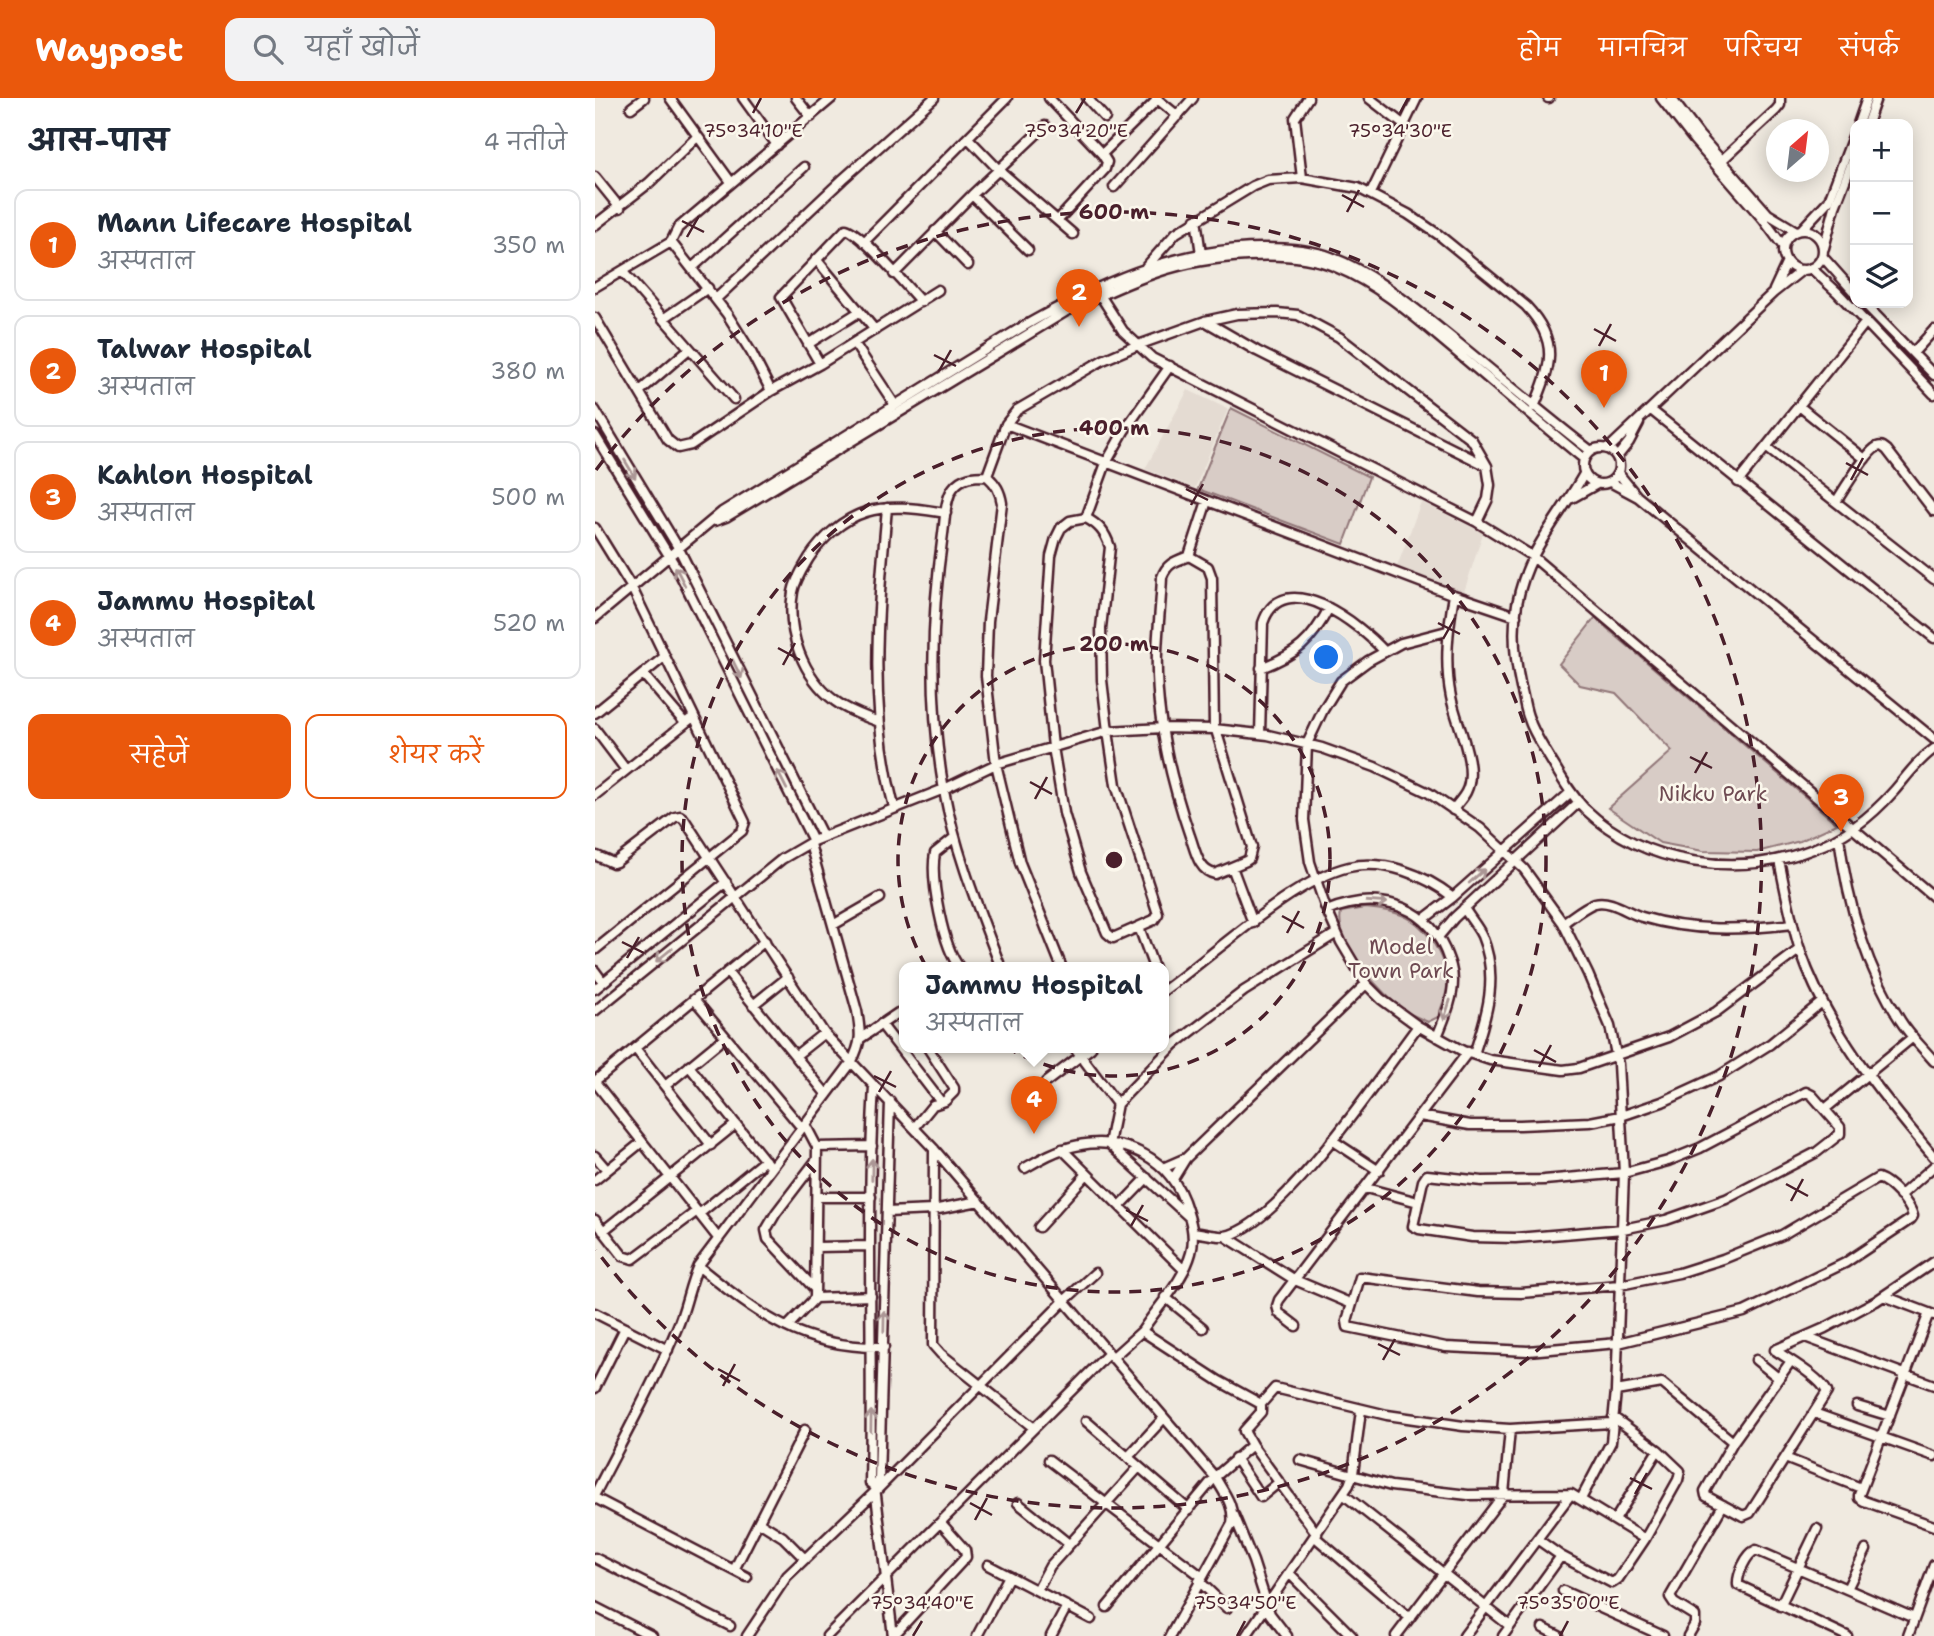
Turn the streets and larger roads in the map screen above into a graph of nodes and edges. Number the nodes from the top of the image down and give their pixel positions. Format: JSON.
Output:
{"nodes":[{"id":1,"x":643,"y":98,"type":"edge"},
{"id":2,"x":670,"y":98,"type":"edge"},
{"id":3,"x":743,"y":98,"type":"edge"},
{"id":4,"x":796,"y":98,"type":"edge"},
{"id":5,"x":832,"y":98,"type":"edge"},
{"id":6,"x":934,"y":98,"type":"edge"},
{"id":7,"x":1007,"y":98,"type":"edge"},
{"id":8,"x":1049,"y":98,"type":"edge"},
{"id":9,"x":1087,"y":98,"type":"edge"},
{"id":10,"x":1192,"y":98,"type":"edge"},
{"id":11,"x":1308,"y":98,"type":"edge"},
{"id":12,"x":1369,"y":98,"type":"edge"},
{"id":13,"x":1417,"y":98,"type":"edge"},
{"id":14,"x":1661,"y":98,"type":"edge"},
{"id":15,"x":1671,"y":98,"type":"edge"},
{"id":16,"x":1780,"y":98,"type":"edge"},
{"id":17,"x":1867,"y":98,"type":"edge"},
{"id":18,"x":1876,"y":98,"type":"edge"},
{"id":19,"x":1157,"y":99,"type":"edge"},
{"id":20,"x":631,"y":108,"type":"dead end"},
{"id":21,"x":1178,"y":116,"type":"junction"},
{"id":22,"x":811,"y":117,"type":"junction"},
{"id":23,"x":1105,"y":118,"type":"dead end"},
{"id":24,"x":1860,"y":119,"type":"edge"},
{"id":25,"x":1869,"y":119,"type":"edge"},
{"id":26,"x":1404,"y":125,"type":"junction"},
{"id":27,"x":1045,"y":126,"type":"dead end"},
{"id":28,"x":697,"y":136,"type":"junction"},
{"id":29,"x":968,"y":138,"type":"junction"},
{"id":30,"x":1850,"y":144,"type":"edge"},
{"id":31,"x":777,"y":145,"type":"junction"},
{"id":32,"x":1102,"y":154,"type":"junction"},
{"id":33,"x":1721,"y":161,"type":"junction"},
{"id":34,"x":804,"y":167,"type":"dead end"},
{"id":35,"x":1850,"y":168,"type":"edge"},
{"id":36,"x":999,"y":170,"type":"junction"},
{"id":37,"x":595,"y":177,"type":"edge"},
{"id":38,"x":1302,"y":178,"type":"junction"},
{"id":39,"x":730,"y":182,"type":"junction"},
{"id":40,"x":1114,"y":187,"type":"dead end"},
{"id":41,"x":1371,"y":193,"type":"junction"},
{"id":42,"x":972,"y":195,"type":"junction"},
{"id":43,"x":620,"y":208,"type":"junction"},
{"id":44,"x":1196,"y":219,"type":"junction"},
{"id":45,"x":1058,"y":220,"type":"junction"},
{"id":46,"x":595,"y":225,"type":"edge"},
{"id":47,"x":1799,"y":230,"type":"junction"},
{"id":48,"x":935,"y":231,"type":"junction"},
{"id":49,"x":1073,"y":234,"type":"dead end"},
{"id":50,"x":671,"y":242,"type":"junction"},
{"id":51,"x":864,"y":242,"type":"junction"},
{"id":52,"x":1783,"y":246,"type":"junction"},
{"id":53,"x":1028,"y":250,"type":"dead end"},
{"id":54,"x":1823,"y":252,"type":"junction"},
{"id":55,"x":1201,"y":254,"type":"junction"},
{"id":56,"x":816,"y":259,"type":"junction"},
{"id":57,"x":1787,"y":262,"type":"junction"},
{"id":58,"x":968,"y":265,"type":"dead end"},
{"id":59,"x":692,"y":268,"type":"junction"},
{"id":60,"x":1146,"y":268,"type":"junction"},
{"id":61,"x":1807,"y":269,"type":"junction"},
{"id":62,"x":622,"y":271,"type":"junction"},
{"id":63,"x":894,"y":274,"type":"junction"},
{"id":64,"x":595,"y":287,"type":"edge"},
{"id":65,"x":1850,"y":287,"type":"edge"},
{"id":66,"x":708,"y":288,"type":"junction"},
{"id":67,"x":938,"y":290,"type":"dead end"},
{"id":68,"x":1773,"y":293,"type":"junction"},
{"id":69,"x":1100,"y":295,"type":"junction"},
{"id":70,"x":716,"y":299,"type":"junction"},
{"id":71,"x":921,"y":302,"type":"junction"},
{"id":72,"x":1869,"y":308,"type":"edge"},
{"id":73,"x":859,"y":312,"type":"junction"},
{"id":74,"x":595,"y":318,"type":"edge"},
{"id":75,"x":663,"y":319,"type":"junction"},
{"id":76,"x":1205,"y":321,"type":"junction"},
{"id":77,"x":1866,"y":322,"type":"junction"},
{"id":78,"x":875,"y":330,"type":"junction"},
{"id":79,"x":1934,"y":330,"type":"edge"},
{"id":80,"x":1892,"y":332,"type":"junction"},
{"id":81,"x":1884,"y":341,"type":"junction"},
{"id":82,"x":854,"y":343,"type":"junction"},
{"id":83,"x":809,"y":344,"type":"junction"},
{"id":84,"x":1138,"y":345,"type":"junction"},
{"id":85,"x":688,"y":349,"type":"junction"},
{"id":86,"x":1913,"y":353,"type":"junction"},
{"id":87,"x":820,"y":364,"type":"junction"},
{"id":88,"x":1170,"y":366,"type":"junction"},
{"id":89,"x":1934,"y":375,"type":"edge"},
{"id":90,"x":640,"y":391,"type":"junction"},
{"id":91,"x":771,"y":391,"type":"junction"},
{"id":92,"x":1934,"y":394,"type":"edge"},
{"id":93,"x":734,"y":399,"type":"dead end"},
{"id":94,"x":895,"y":405,"type":"junction"},
{"id":95,"x":1799,"y":406,"type":"junction"},
{"id":96,"x":1534,"y":408,"type":"junction"},
{"id":97,"x":595,"y":410,"type":"edge"},
{"id":98,"x":1651,"y":410,"type":"junction"},
{"id":99,"x":1640,"y":421,"type":"junction"},
{"id":100,"x":1006,"y":424,"type":"junction"},
{"id":101,"x":595,"y":435,"type":"edge"},
{"id":102,"x":1766,"y":447,"type":"junction"},
{"id":103,"x":1608,"y":449,"type":"junction"},
{"id":104,"x":1591,"y":450,"type":"junction"},
{"id":105,"x":1617,"y":457,"type":"junction"},
{"id":106,"x":1584,"y":459,"type":"junction"},
{"id":107,"x":1865,"y":459,"type":"junction"},
{"id":108,"x":1106,"y":463,"type":"junction"},
{"id":109,"x":1487,"y":466,"type":"junction"},
{"id":110,"x":1618,"y":473,"type":"junction"},
{"id":111,"x":1584,"y":474,"type":"junction"},
{"id":112,"x":987,"y":476,"type":"junction"},
{"id":113,"x":1610,"y":482,"type":"junction"},
{"id":114,"x":1738,"y":482,"type":"junction"},
{"id":115,"x":1597,"y":484,"type":"junction"},
{"id":116,"x":1638,"y":497,"type":"junction"},
{"id":117,"x":1570,"y":499,"type":"junction"},
{"id":118,"x":1207,"y":501,"type":"junction"},
{"id":119,"x":1836,"y":502,"type":"junction"},
{"id":120,"x":887,"y":509,"type":"junction"},
{"id":121,"x":1934,"y":511,"type":"edge"},
{"id":122,"x":946,"y":513,"type":"junction"},
{"id":123,"x":1086,"y":518,"type":"junction"},
{"id":124,"x":712,"y":522,"type":"junction"},
{"id":125,"x":1477,"y":522,"type":"junction"},
{"id":126,"x":595,"y":528,"type":"edge"},
{"id":127,"x":679,"y":550,"type":"junction"},
{"id":128,"x":669,"y":556,"type":"junction"},
{"id":129,"x":1189,"y":556,"type":"junction"},
{"id":130,"x":1532,"y":556,"type":"junction"},
{"id":131,"x":1934,"y":579,"type":"edge"},
{"id":132,"x":632,"y":589,"type":"junction"},
{"id":133,"x":1454,"y":595,"type":"junction"},
{"id":134,"x":1329,"y":608,"type":"junction"},
{"id":135,"x":1516,"y":616,"type":"junction"},
{"id":136,"x":595,"y":618,"type":"edge"},
{"id":137,"x":1447,"y":631,"type":"junction"},
{"id":138,"x":1934,"y":638,"type":"edge"},
{"id":139,"x":1385,"y":652,"type":"junction"},
{"id":140,"x":664,"y":657,"type":"junction"},
{"id":141,"x":1261,"y":667,"type":"junction"},
{"id":142,"x":643,"y":674,"type":"junction"},
{"id":143,"x":595,"y":713,"type":"edge"},
{"id":144,"x":693,"y":717,"type":"junction"},
{"id":145,"x":879,"y":722,"type":"junction"},
{"id":146,"x":685,"y":723,"type":"junction"},
{"id":147,"x":1163,"y":728,"type":"junction"},
{"id":148,"x":595,"y":729,"type":"edge"},
{"id":149,"x":1215,"y":729,"type":"junction"},
{"id":150,"x":1108,"y":731,"type":"junction"},
{"id":151,"x":1259,"y":734,"type":"junction"},
{"id":152,"x":1934,"y":739,"type":"edge"},
{"id":153,"x":1307,"y":744,"type":"junction"},
{"id":154,"x":1053,"y":747,"type":"junction"},
{"id":155,"x":1934,"y":749,"type":"edge"},
{"id":156,"x":996,"y":764,"type":"junction"},
{"id":157,"x":626,"y":771,"type":"junction"},
{"id":158,"x":944,"y":789,"type":"junction"},
{"id":159,"x":1571,"y":792,"type":"junction"},
{"id":160,"x":595,"y":795,"type":"edge"},
{"id":161,"x":1579,"y":802,"type":"junction"},
{"id":162,"x":894,"y":807,"type":"junction"},
{"id":163,"x":1453,"y":810,"type":"junction"},
{"id":164,"x":1855,"y":829,"type":"junction"},
{"id":165,"x":823,"y":837,"type":"junction"},
{"id":166,"x":955,"y":837,"type":"junction"},
{"id":167,"x":1839,"y":837,"type":"junction"},
{"id":168,"x":811,"y":842,"type":"junction"},
{"id":169,"x":1505,"y":850,"type":"junction"},
{"id":170,"x":596,"y":855,"type":"edge"},
{"id":171,"x":709,"y":856,"type":"junction"},
{"id":172,"x":1779,"y":860,"type":"junction"},
{"id":173,"x":1515,"y":861,"type":"junction"},
{"id":174,"x":1232,"y":867,"type":"junction"},
{"id":175,"x":1316,"y":880,"type":"junction"},
{"id":176,"x":726,"y":882,"type":"junction"},
{"id":177,"x":736,"y":896,"type":"junction"},
{"id":178,"x":1453,"y":897,"type":"junction"},
{"id":179,"x":1934,"y":897,"type":"edge"},
{"id":180,"x":880,"y":898,"type":"dead end"},
{"id":181,"x":1464,"y":908,"type":"junction"},
{"id":182,"x":1327,"y":911,"type":"junction"},
{"id":183,"x":1424,"y":919,"type":"junction"},
{"id":184,"x":676,"y":923,"type":"junction"},
{"id":185,"x":1253,"y":923,"type":"junction"},
{"id":186,"x":1563,"y":923,"type":"junction"},
{"id":187,"x":833,"y":925,"type":"junction"},
{"id":188,"x":1793,"y":925,"type":"junction"},
{"id":189,"x":1139,"y":927,"type":"junction"},
{"id":190,"x":1337,"y":933,"type":"junction"},
{"id":191,"x":1439,"y":936,"type":"junction"},
{"id":192,"x":686,"y":937,"type":"junction"},
{"id":193,"x":765,"y":941,"type":"junction"},
{"id":194,"x":1800,"y":949,"type":"junction"},
{"id":195,"x":595,"y":950,"type":"edge"},
{"id":196,"x":955,"y":962,"type":"edge"},
{"id":197,"x":999,"y":962,"type":"edge"},
{"id":198,"x":1060,"y":962,"type":"edge"},
{"id":199,"x":1152,"y":962,"type":"edge"},
{"id":200,"x":595,"y":971,"type":"edge"},
{"id":201,"x":727,"y":972,"type":"junction"},
{"id":202,"x":788,"y":977,"type":"junction"},
{"id":203,"x":603,"y":982,"type":"junction"},
{"id":204,"x":1366,"y":984,"type":"junction"},
{"id":205,"x":1169,"y":987,"type":"edge"},
{"id":206,"x":595,"y":989,"type":"edge"},
{"id":207,"x":694,"y":999,"type":"junction"},
{"id":208,"x":1822,"y":1002,"type":"junction"},
{"id":209,"x":753,"y":1004,"type":"junction"},
{"id":210,"x":595,"y":1011,"type":"edge"},
{"id":211,"x":899,"y":1013,"type":"edge"},
{"id":212,"x":881,"y":1024,"type":"junction"},
{"id":213,"x":1418,"y":1026,"type":"junction"},
{"id":214,"x":824,"y":1033,"type":"junction"},
{"id":215,"x":725,"y":1037,"type":"junction"},
{"id":216,"x":1437,"y":1037,"type":"junction"},
{"id":217,"x":1913,"y":1037,"type":"junction"},
{"id":218,"x":861,"y":1038,"type":"junction"},
{"id":219,"x":899,"y":1047,"type":"edge"},
{"id":220,"x":635,"y":1048,"type":"junction"},
{"id":221,"x":1169,"y":1050,"type":"edge"},
{"id":222,"x":903,"y":1053,"type":"edge"},
{"id":223,"x":931,"y":1053,"type":"edge"},
{"id":224,"x":1079,"y":1053,"type":"edge"},
{"id":225,"x":1085,"y":1053,"type":"edge"},
{"id":226,"x":1166,"y":1053,"type":"edge"},
{"id":227,"x":1471,"y":1053,"type":"junction"},
{"id":228,"x":1616,"y":1055,"type":"junction"},
{"id":229,"x":795,"y":1056,"type":"junction"},
{"id":230,"x":1081,"y":1056,"type":"junction"},
{"id":231,"x":1934,"y":1061,"type":"edge"},
{"id":232,"x":851,"y":1063,"type":"junction"},
{"id":233,"x":689,"y":1066,"type":"junction"},
{"id":234,"x":1867,"y":1075,"type":"junction"},
{"id":235,"x":595,"y":1082,"type":"edge"},
{"id":236,"x":1046,"y":1082,"type":"dead end"},
{"id":237,"x":665,"y":1086,"type":"junction"},
{"id":238,"x":874,"y":1086,"type":"junction"},
{"id":239,"x":827,"y":1095,"type":"junction"},
{"id":240,"x":890,"y":1101,"type":"junction"},
{"id":241,"x":941,"y":1102,"type":"junction"},
{"id":242,"x":1117,"y":1104,"type":"junction"},
{"id":243,"x":1825,"y":1109,"type":"junction"},
{"id":244,"x":1420,"y":1116,"type":"junction"},
{"id":245,"x":1621,"y":1116,"type":"junction"},
{"id":246,"x":736,"y":1124,"type":"junction"},
{"id":247,"x":803,"y":1126,"type":"junction"},
{"id":248,"x":915,"y":1128,"type":"junction"},
{"id":249,"x":1332,"y":1140,"type":"junction"},
{"id":250,"x":642,"y":1142,"type":"junction"},
{"id":251,"x":1108,"y":1144,"type":"junction"},
{"id":252,"x":711,"y":1145,"type":"junction"},
{"id":253,"x":872,"y":1146,"type":"junction"},
{"id":254,"x":817,"y":1147,"type":"junction"},
{"id":255,"x":934,"y":1149,"type":"junction"},
{"id":256,"x":1062,"y":1149,"type":"junction"},
{"id":257,"x":595,"y":1156,"type":"edge"},
{"id":258,"x":1934,"y":1157,"type":"edge"},
{"id":259,"x":1186,"y":1158,"type":"junction"},
{"id":260,"x":765,"y":1160,"type":"junction"},
{"id":261,"x":815,"y":1162,"type":"junction"},
{"id":262,"x":1934,"y":1166,"type":"edge"},
{"id":263,"x":771,"y":1168,"type":"junction"},
{"id":264,"x":1025,"y":1168,"type":"dead end"},
{"id":265,"x":1163,"y":1168,"type":"junction"},
{"id":266,"x":607,"y":1170,"type":"junction"},
{"id":267,"x":1379,"y":1171,"type":"junction"},
{"id":268,"x":1624,"y":1173,"type":"junction"},
{"id":269,"x":1087,"y":1174,"type":"junction"},
{"id":270,"x":670,"y":1178,"type":"junction"},
{"id":271,"x":1147,"y":1178,"type":"junction"},
{"id":272,"x":1173,"y":1179,"type":"junction"},
{"id":273,"x":595,"y":1180,"type":"edge"},
{"id":274,"x":1366,"y":1188,"type":"junction"},
{"id":275,"x":1900,"y":1196,"type":"junction"},
{"id":276,"x":817,"y":1197,"type":"junction"},
{"id":277,"x":871,"y":1197,"type":"junction"},
{"id":278,"x":979,"y":1201,"type":"junction"},
{"id":279,"x":1418,"y":1202,"type":"junction"},
{"id":280,"x":1120,"y":1206,"type":"junction"},
{"id":281,"x":933,"y":1210,"type":"junction"},
{"id":282,"x":887,"y":1212,"type":"junction"},
{"id":283,"x":698,"y":1213,"type":"junction"},
{"id":284,"x":1189,"y":1217,"type":"junction"},
{"id":285,"x":595,"y":1220,"type":"edge"},
{"id":286,"x":1039,"y":1227,"type":"dead end"},
{"id":287,"x":1623,"y":1229,"type":"junction"},
{"id":288,"x":603,"y":1231,"type":"junction"},
{"id":289,"x":1193,"y":1232,"type":"junction"},
{"id":290,"x":1225,"y":1236,"type":"junction"},
{"id":291,"x":718,"y":1238,"type":"junction"},
{"id":292,"x":870,"y":1246,"type":"junction"},
{"id":293,"x":816,"y":1247,"type":"junction"},
{"id":294,"x":1934,"y":1262,"type":"edge"},
{"id":295,"x":698,"y":1266,"type":"junction"},
{"id":296,"x":1184,"y":1270,"type":"junction"},
{"id":297,"x":1095,"y":1273,"type":"dead end"},
{"id":298,"x":1295,"y":1280,"type":"junction"},
{"id":299,"x":1620,"y":1285,"type":"junction"},
{"id":300,"x":814,"y":1288,"type":"junction"},
{"id":301,"x":871,"y":1296,"type":"junction"},
{"id":302,"x":1884,"y":1296,"type":"junction"},
{"id":303,"x":1165,"y":1297,"type":"junction"},
{"id":304,"x":815,"y":1298,"type":"junction"},
{"id":305,"x":1064,"y":1301,"type":"junction"},
{"id":306,"x":1352,"y":1304,"type":"junction"},
{"id":307,"x":595,"y":1313,"type":"edge"},
{"id":308,"x":1931,"y":1314,"type":"edge"},
{"id":309,"x":1296,"y":1326,"type":"dead end"},
{"id":310,"x":787,"y":1327,"type":"junction"},
{"id":311,"x":625,"y":1328,"type":"junction"},
{"id":312,"x":1203,"y":1328,"type":"dead end"},
{"id":313,"x":1142,"y":1331,"type":"junction"},
{"id":314,"x":1805,"y":1337,"type":"junction"},
{"id":315,"x":1618,"y":1343,"type":"junction"},
{"id":316,"x":884,"y":1346,"type":"junction"},
{"id":317,"x":871,"y":1347,"type":"junction"},
{"id":318,"x":667,"y":1350,"type":"junction"},
{"id":319,"x":1110,"y":1356,"type":"junction"},
{"id":320,"x":1756,"y":1360,"type":"dead end"},
{"id":321,"x":1791,"y":1361,"type":"junction"},
{"id":322,"x":1906,"y":1374,"type":"junction"},
{"id":323,"x":1777,"y":1377,"type":"junction"},
{"id":324,"x":1934,"y":1385,"type":"edge"},
{"id":325,"x":981,"y":1386,"type":"junction"},
{"id":326,"x":595,"y":1388,"type":"edge"},
{"id":327,"x":1616,"y":1391,"type":"junction"},
{"id":328,"x":1261,"y":1404,"type":"junction"},
{"id":329,"x":1857,"y":1406,"type":"dead end"},
{"id":330,"x":1361,"y":1410,"type":"junction"},
{"id":331,"x":1814,"y":1413,"type":"junction"},
{"id":332,"x":1890,"y":1416,"type":"junction"},
{"id":333,"x":1164,"y":1418,"type":"junction"},
{"id":334,"x":1612,"y":1420,"type":"junction"},
{"id":335,"x":1087,"y":1421,"type":"dead end"},
{"id":336,"x":1034,"y":1428,"type":"junction"},
{"id":337,"x":1510,"y":1429,"type":"junction"},
{"id":338,"x":805,"y":1430,"type":"dead end"},
{"id":339,"x":1882,"y":1437,"type":"junction"},
{"id":340,"x":1733,"y":1442,"type":"junction"},
{"id":341,"x":1252,"y":1445,"type":"junction"},
{"id":342,"x":1658,"y":1450,"type":"junction"},
{"id":343,"x":1934,"y":1456,"type":"edge"},
{"id":344,"x":1128,"y":1457,"type":"junction"},
{"id":345,"x":1234,"y":1458,"type":"junction"},
{"id":346,"x":1785,"y":1458,"type":"junction"},
{"id":347,"x":1049,"y":1460,"type":"dead end"},
{"id":348,"x":1300,"y":1460,"type":"dead end"},
{"id":349,"x":1139,"y":1467,"type":"junction"},
{"id":350,"x":1353,"y":1474,"type":"junction"},
{"id":351,"x":1215,"y":1477,"type":"junction"},
{"id":352,"x":1278,"y":1483,"type":"junction"},
{"id":353,"x":1861,"y":1488,"type":"junction"},
{"id":354,"x":875,"y":1489,"type":"junction"},
{"id":355,"x":595,"y":1493,"type":"edge"},
{"id":356,"x":1343,"y":1494,"type":"junction"},
{"id":357,"x":1504,"y":1494,"type":"junction"},
{"id":358,"x":1571,"y":1494,"type":"junction"},
{"id":359,"x":1581,"y":1499,"type":"junction"},
{"id":360,"x":1018,"y":1503,"type":"dead end"},
{"id":361,"x":1106,"y":1503,"type":"junction"},
{"id":362,"x":1723,"y":1505,"type":"junction"},
{"id":363,"x":1189,"y":1510,"type":"junction"},
{"id":364,"x":1234,"y":1513,"type":"junction"},
{"id":365,"x":1615,"y":1520,"type":"junction"},
{"id":366,"x":759,"y":1522,"type":"junction"},
{"id":367,"x":941,"y":1523,"type":"junction"},
{"id":368,"x":1934,"y":1526,"type":"edge"},
{"id":369,"x":1817,"y":1530,"type":"dead end"},
{"id":370,"x":1316,"y":1536,"type":"junction"},
{"id":371,"x":1537,"y":1539,"type":"junction"},
{"id":372,"x":1645,"y":1539,"type":"junction"},
{"id":373,"x":1069,"y":1544,"type":"junction"},
{"id":374,"x":1160,"y":1545,"type":"junction"},
{"id":375,"x":1866,"y":1550,"type":"dead end"},
{"id":376,"x":1561,"y":1556,"type":"junction"},
{"id":377,"x":595,"y":1558,"type":"edge"},
{"id":378,"x":805,"y":1559,"type":"junction"},
{"id":379,"x":988,"y":1565,"type":"dead end"},
{"id":380,"x":1934,"y":1565,"type":"edge"},
{"id":381,"x":1798,"y":1568,"type":"junction"},
{"id":382,"x":734,"y":1570,"type":"junction"},
{"id":383,"x":1289,"y":1573,"type":"junction"},
{"id":384,"x":1444,"y":1575,"type":"junction"},
{"id":385,"x":1009,"y":1576,"type":"junction"},
{"id":386,"x":747,"y":1577,"type":"dead end"},
{"id":387,"x":885,"y":1578,"type":"junction"},
{"id":388,"x":1200,"y":1578,"type":"junction"},
{"id":389,"x":1847,"y":1589,"type":"junction"},
{"id":390,"x":1037,"y":1590,"type":"junction"},
{"id":391,"x":1563,"y":1591,"type":"dead end"},
{"id":392,"x":1266,"y":1605,"type":"junction"},
{"id":393,"x":1067,"y":1606,"type":"junction"},
{"id":394,"x":1780,"y":1606,"type":"junction"},
{"id":395,"x":1107,"y":1607,"type":"dead end"},
{"id":396,"x":1486,"y":1607,"type":"junction"},
{"id":397,"x":595,"y":1608,"type":"edge"},
{"id":398,"x":1227,"y":1608,"type":"dead end"},
{"id":399,"x":1410,"y":1618,"type":"junction"},
{"id":400,"x":1914,"y":1618,"type":"junction"},
{"id":401,"x":1091,"y":1619,"type":"dead end"},
{"id":402,"x":730,"y":1626,"type":"dead end"},
{"id":403,"x":1510,"y":1626,"type":"junction"},
{"id":404,"x":1543,"y":1628,"type":"dead end"},
{"id":405,"x":651,"y":1636,"type":"edge"},
{"id":406,"x":747,"y":1636,"type":"edge"},
{"id":407,"x":827,"y":1636,"type":"edge"},
{"id":408,"x":893,"y":1636,"type":"edge"},
{"id":409,"x":977,"y":1636,"type":"edge"},
{"id":410,"x":1051,"y":1636,"type":"edge"},
{"id":411,"x":1170,"y":1636,"type":"edge"},
{"id":412,"x":1246,"y":1636,"type":"edge"},
{"id":413,"x":1287,"y":1636,"type":"edge"},
{"id":414,"x":1352,"y":1636,"type":"edge"},
{"id":415,"x":1396,"y":1636,"type":"edge"},
{"id":416,"x":1464,"y":1636,"type":"edge"},
{"id":417,"x":1503,"y":1636,"type":"edge"},
{"id":418,"x":1559,"y":1636,"type":"edge"},
{"id":419,"x":1663,"y":1636,"type":"edge"},
{"id":420,"x":1688,"y":1636,"type":"edge"},
{"id":421,"x":1847,"y":1636,"type":"edge"},
{"id":422,"x":1907,"y":1636,"type":"edge"}],
"edges":[{"from":1,"to":20,"type":"street"},
{"from":2,"to":28,"type":"street"},
{"from":3,"to":31,"type":"street"},
{"from":4,"to":22,"type":"street"},
{"from":5,"to":22,"type":"street"},
{"from":6,"to":70,"type":"street"},
{"from":7,"to":29,"type":"street"},
{"from":8,"to":32,"type":"street"},
{"from":9,"to":23,"type":"street"},
{"from":10,"to":21,"type":"street"},
{"from":11,"to":38,"type":"street"},
{"from":12,"to":26,"type":"street"},
{"from":13,"to":26,"type":"street"},
{"from":14,"to":52,"type":"street"},
{"from":15,"to":33,"type":"street"},
{"from":16,"to":33,"type":"street"},
{"from":17,"to":24,"type":"street"},
{"from":18,"to":25,"type":"street"},
{"from":19,"to":21,"type":"street"},
{"from":19,"to":32,"type":"street"},
{"from":21,"to":40,"type":"street"},
{"from":22,"to":31,"type":"street"},
{"from":26,"to":41,"type":"street"},
{"from":27,"to":36,"type":"street"},
{"from":28,"to":39,"type":"street"},
{"from":28,"to":43,"type":"street"},
{"from":29,"to":36,"type":"street"},
{"from":29,"to":51,"type":"street"},
{"from":30,"to":47,"type":"street"},
{"from":31,"to":39,"type":"street"},
{"from":32,"to":45,"type":"street"},
{"from":33,"to":47,"type":"street"},
{"from":34,"to":59,"type":"street"},
{"from":35,"to":54,"type":"street"},
{"from":36,"to":42,"type":"street"},
{"from":36,"to":45,"type":"street"},
{"from":37,"to":43,"type":"street"},
{"from":38,"to":41,"type":"street"},
{"from":38,"to":44,"type":"street"},
{"from":39,"to":50,"type":"street"},
{"from":41,"to":96,"type":"street"},
{"from":42,"to":48,"type":"street"},
{"from":42,"to":53,"type":"street"},
{"from":43,"to":46,"type":"street"},
{"from":44,"to":55,"type":"street"},
{"from":44,"to":60,"type":"street"},
{"from":45,"to":49,"type":"street"},
{"from":47,"to":52,"type":"street"},
{"from":47,"to":54,"type":"street"},
{"from":48,"to":58,"type":"street"},
{"from":48,"to":63,"type":"street"},
{"from":50,"to":59,"type":"street"},
{"from":50,"to":62,"type":"street"},
{"from":51,"to":56,"type":"street"},
{"from":51,"to":63,"type":"street"},
{"from":52,"to":57,"type":"street"},
{"from":54,"to":61,"type":"street"},
{"from":54,"to":65,"type":"street"},
{"from":55,"to":60,"type":"street"},
{"from":55,"to":96,"type":"street"},
{"from":56,"to":73,"type":"street"},
{"from":56,"to":83,"type":"street"},
{"from":57,"to":61,"type":"street"},
{"from":57,"to":68,"type":"street"},
{"from":59,"to":66,"type":"street"},
{"from":60,"to":94,"type":"street"},
{"from":61,"to":68,"type":"street"},
{"from":61,"to":77,"type":"street"},
{"from":62,"to":64,"type":"street"},
{"from":62,"to":75,"type":"street"},
{"from":63,"to":71,"type":"street"},
{"from":66,"to":70,"type":"street"},
{"from":66,"to":75,"type":"street"},
{"from":67,"to":71,"type":"street"},
{"from":68,"to":98,"type":"street"},
{"from":69,"to":84,"type":"street"},
{"from":69,"to":106,"type":"street"},
{"from":69,"to":124,"type":"street"},
{"from":70,"to":91,"type":"street"},
{"from":71,"to":78,"type":"street"},
{"from":72,"to":80,"type":"street"},
{"from":73,"to":78,"type":"street"},
{"from":73,"to":83,"type":"street"},
{"from":74,"to":90,"type":"street"},
{"from":75,"to":85,"type":"street"},
{"from":76,"to":84,"type":"street"},
{"from":76,"to":109,"type":"street"},
{"from":76,"to":109,"type":"street"},
{"from":77,"to":81,"type":"street"},
{"from":77,"to":95,"type":"street"},
{"from":78,"to":82,"type":"street"},
{"from":79,"to":86,"type":"street"},
{"from":80,"to":81,"type":"street"},
{"from":80,"to":86,"type":"street"},
{"from":81,"to":92,"type":"street"},
{"from":82,"to":87,"type":"street"},
{"from":82,"to":94,"type":"street"},
{"from":83,"to":87,"type":"street"},
{"from":84,"to":88,"type":"street"},
{"from":84,"to":100,"type":"street"},
{"from":85,"to":90,"type":"street"},
{"from":85,"to":93,"type":"street"},
{"from":86,"to":89,"type":"street"},
{"from":87,"to":91,"type":"street"},
{"from":88,"to":108,"type":"street"},
{"from":88,"to":125,"type":"street"},
{"from":90,"to":91,"type":"street"},
{"from":94,"to":124,"type":"street"},
{"from":95,"to":102,"type":"street"},
{"from":95,"to":107,"type":"street"},
{"from":96,"to":104,"type":"street"},
{"from":97,"to":127,"type":"street","one_way":true},
{"from":98,"to":99,"type":"street"},
{"from":98,"to":114,"type":"street"},
{"from":99,"to":103,"type":"street"},
{"from":99,"to":105,"type":"street"},
{"from":100,"to":108,"type":"street"},
{"from":100,"to":112,"type":"street"},
{"from":101,"to":128,"type":"street"},
{"from":102,"to":114,"type":"street"},
{"from":102,"to":119,"type":"street"},
{"from":103,"to":104,"type":"street"},
{"from":103,"to":105,"type":"street"},
{"from":104,"to":106,"type":"street"},
{"from":105,"to":110,"type":"street"},
{"from":106,"to":111,"type":"street"},
{"from":107,"to":119,"type":"street"},
{"from":107,"to":121,"type":"street"},
{"from":108,"to":118,"type":"street"},
{"from":108,"to":123,"type":"street"},
{"from":109,"to":125,"type":"street"},
{"from":110,"to":113,"type":"street"},
{"from":110,"to":116,"type":"street"},
{"from":111,"to":115,"type":"street"},
{"from":111,"to":117,"type":"street"},
{"from":112,"to":122,"type":"street"},
{"from":112,"to":156,"type":"street"},
{"from":113,"to":115,"type":"street"},
{"from":113,"to":116,"type":"street"},
{"from":114,"to":138,"type":"street"},
{"from":115,"to":117,"type":"street"},
{"from":116,"to":152,"type":"street"},
{"from":117,"to":130,"type":"street"},
{"from":118,"to":129,"type":"street"},
{"from":118,"to":133,"type":"street"},
{"from":119,"to":131,"type":"street"},
{"from":120,"to":122,"type":"street"},
{"from":120,"to":145,"type":"street"},
{"from":120,"to":145,"type":"street"},
{"from":122,"to":158,"type":"street"},
{"from":123,"to":150,"type":"street"},
{"from":123,"to":154,"type":"street"},
{"from":124,"to":127,"type":"street"},
{"from":125,"to":130,"type":"street"},
{"from":126,"to":132,"type":"street"},
{"from":127,"to":128,"type":"street"},
{"from":127,"to":165,"type":"street","one_way":true},
{"from":128,"to":132,"type":"street"},
{"from":168,"to":128,"type":"street","one_way":true},
{"from":129,"to":147,"type":"street"},
{"from":129,"to":149,"type":"street"},
{"from":130,"to":135,"type":"street"},
{"from":130,"to":164,"type":"street"},
{"from":132,"to":136,"type":"street"},
{"from":132,"to":140,"type":"street"},
{"from":133,"to":135,"type":"street"},
{"from":133,"to":137,"type":"street"},
{"from":134,"to":139,"type":"street"},
{"from":134,"to":141,"type":"street"},
{"from":134,"to":141,"type":"street"},
{"from":135,"to":159,"type":"street"},
{"from":137,"to":139,"type":"street"},
{"from":137,"to":163,"type":"street"},
{"from":139,"to":153,"type":"street"},
{"from":140,"to":142,"type":"street"},
{"from":140,"to":144,"type":"street"},
{"from":141,"to":151,"type":"street"},
{"from":142,"to":143,"type":"street"},
{"from":142,"to":146,"type":"street"},
{"from":144,"to":146,"type":"street"},
{"from":144,"to":171,"type":"street"},
{"from":145,"to":162,"type":"street"},
{"from":146,"to":157,"type":"street"},
{"from":147,"to":149,"type":"street"},
{"from":147,"to":150,"type":"street"},
{"from":147,"to":174,"type":"street"},
{"from":148,"to":157,"type":"street"},
{"from":149,"to":151,"type":"street"},
{"from":149,"to":174,"type":"street"},
{"from":150,"to":154,"type":"street"},
{"from":150,"to":189,"type":"street"},
{"from":151,"to":153,"type":"street"},
{"from":153,"to":163,"type":"street"},
{"from":153,"to":175,"type":"street"},
{"from":154,"to":156,"type":"street"},
{"from":154,"to":189,"type":"street"},
{"from":155,"to":164,"type":"street"},
{"from":156,"to":158,"type":"street"},
{"from":156,"to":198,"type":"street"},
{"from":157,"to":160,"type":"street"},
{"from":158,"to":162,"type":"street"},
{"from":158,"to":166,"type":"street"},
{"from":159,"to":161,"type":"street"},
{"from":159,"to":169,"type":"street"},
{"from":161,"to":172,"type":"street"},
{"from":161,"to":173,"type":"street"},
{"from":162,"to":165,"type":"street"},
{"from":163,"to":169,"type":"street"},
{"from":164,"to":167,"type":"street"},
{"from":164,"to":179,"type":"street"},
{"from":165,"to":168,"type":"street"},
{"from":166,"to":196,"type":"street"},
{"from":166,"to":197,"type":"street"},
{"from":167,"to":172,"type":"street"},
{"from":167,"to":217,"type":"street"},
{"from":168,"to":177,"type":"street"},
{"from":168,"to":187,"type":"street"},
{"from":169,"to":173,"type":"street"},
{"from":178,"to":169,"type":"street","one_way":true},
{"from":170,"to":171,"type":"street"},
{"from":171,"to":176,"type":"street"},
{"from":171,"to":195,"type":"street"},
{"from":172,"to":188,"type":"street"},
{"from":173,"to":181,"type":"street"},
{"from":173,"to":186,"type":"street"},
{"from":174,"to":185,"type":"street"},
{"from":175,"to":178,"type":"street"},
{"from":175,"to":182,"type":"street"},
{"from":175,"to":185,"type":"street"},
{"from":176,"to":177,"type":"street"},
{"from":176,"to":184,"type":"street"},
{"from":177,"to":192,"type":"street"},
{"from":177,"to":193,"type":"street"},
{"from":178,"to":183,"type":"street"},
{"from":180,"to":187,"type":"street"},
{"from":181,"to":191,"type":"street"},
{"from":181,"to":227,"type":"street"},
{"from":182,"to":183,"type":"street","one_way":true},
{"from":182,"to":190,"type":"street"},
{"from":183,"to":191,"type":"street"},
{"from":184,"to":192,"type":"street"},
{"from":184,"to":203,"type":"street"},
{"from":185,"to":205,"type":"street"},
{"from":186,"to":188,"type":"street"},
{"from":186,"to":228,"type":"street"},
{"from":187,"to":218,"type":"street"},
{"from":188,"to":194,"type":"street"},
{"from":189,"to":199,"type":"street"},
{"from":190,"to":204,"type":"street"},
{"from":190,"to":221,"type":"street"},
{"from":191,"to":216,"type":"street","one_way":true},
{"from":192,"to":210,"type":"street","one_way":true},
{"from":193,"to":201,"type":"street"},
{"from":193,"to":202,"type":"street"},
{"from":194,"to":208,"type":"street"},
{"from":194,"to":228,"type":"street"},
{"from":200,"to":203,"type":"street"},
{"from":201,"to":207,"type":"street"},
{"from":201,"to":209,"type":"street"},
{"from":202,"to":209,"type":"street"},
{"from":202,"to":214,"type":"street"},
{"from":203,"to":206,"type":"street"},
{"from":204,"to":213,"type":"street"},
{"from":204,"to":259,"type":"street"},
{"from":207,"to":215,"type":"street"},
{"from":207,"to":220,"type":"street"},
{"from":208,"to":234,"type":"street"},
{"from":208,"to":245,"type":"street"},
{"from":209,"to":229,"type":"street"},
{"from":211,"to":212,"type":"street"},
{"from":212,"to":218,"type":"street"},
{"from":212,"to":219,"type":"street"},
{"from":213,"to":216,"type":"street"},
{"from":213,"to":249,"type":"street"},
{"from":214,"to":229,"type":"street"},
{"from":214,"to":232,"type":"street"},
{"from":215,"to":233,"type":"street"},
{"from":215,"to":247,"type":"street"},
{"from":216,"to":227,"type":"street"},
{"from":217,"to":231,"type":"street"},
{"from":217,"to":234,"type":"street"},
{"from":218,"to":232,"type":"street"},
{"from":220,"to":235,"type":"street"},
{"from":220,"to":237,"type":"street"},
{"from":222,"to":241,"type":"street"},
{"from":223,"to":241,"type":"street"},
{"from":224,"to":230,"type":"street"},
{"from":225,"to":230,"type":"street"},
{"from":226,"to":242,"type":"street"},
{"from":227,"to":228,"type":"street"},
{"from":227,"to":244,"type":"street"},
{"from":228,"to":245,"type":"street"},
{"from":229,"to":239,"type":"street"},
{"from":230,"to":236,"type":"street"},
{"from":230,"to":242,"type":"street"},
{"from":232,"to":238,"type":"street"},
{"from":232,"to":239,"type":"street"},
{"from":233,"to":237,"type":"street"},
{"from":233,"to":246,"type":"street"},
{"from":234,"to":243,"type":"street"},
{"from":234,"to":258,"type":"street"},
{"from":235,"to":250,"type":"street"},
{"from":237,"to":252,"type":"street"},
{"from":238,"to":240,"type":"street"},
{"from":238,"to":253,"type":"street"},
{"from":239,"to":247,"type":"street"},
{"from":240,"to":248,"type":"street"},
{"from":240,"to":282,"type":"street"},
{"from":241,"to":248,"type":"street"},
{"from":242,"to":251,"type":"street"},
{"from":243,"to":268,"type":"street"},
{"from":243,"to":287,"type":"street"},
{"from":244,"to":245,"type":"street"},
{"from":244,"to":267,"type":"street"},
{"from":245,"to":268,"type":"street"},
{"from":246,"to":252,"type":"street"},
{"from":246,"to":260,"type":"street"},
{"from":247,"to":254,"type":"street"},
{"from":247,"to":263,"type":"street"},
{"from":248,"to":255,"type":"street"},
{"from":249,"to":267,"type":"street"},
{"from":249,"to":290,"type":"street"},
{"from":250,"to":266,"type":"street"},
{"from":250,"to":270,"type":"street"},
{"from":251,"to":256,"type":"street"},
{"from":251,"to":265,"type":"street"},
{"from":251,"to":271,"type":"street"},
{"from":252,"to":270,"type":"street"},
{"from":253,"to":254,"type":"street"},
{"from":277,"to":253,"type":"street","one_way":true},
{"from":254,"to":261,"type":"street"},
{"from":255,"to":278,"type":"street"},
{"from":255,"to":281,"type":"street"},
{"from":256,"to":264,"type":"street"},
{"from":256,"to":269,"type":"street"},
{"from":257,"to":266,"type":"street"},
{"from":259,"to":265,"type":"street"},
{"from":259,"to":272,"type":"street"},
{"from":260,"to":263,"type":"street"},
{"from":260,"to":283,"type":"street"},
{"from":261,"to":276,"type":"street"},
{"from":261,"to":300,"type":"street"},
{"from":262,"to":275,"type":"street"},
{"from":263,"to":291,"type":"street"},
{"from":265,"to":272,"type":"street"},
{"from":266,"to":273,"type":"street"},
{"from":267,"to":274,"type":"street"},
{"from":268,"to":279,"type":"street"},
{"from":268,"to":287,"type":"street"},
{"from":269,"to":280,"type":"street"},
{"from":269,"to":286,"type":"street"},
{"from":270,"to":283,"type":"street"},
{"from":270,"to":288,"type":"street"},
{"from":271,"to":280,"type":"street"},
{"from":271,"to":284,"type":"street"},
{"from":272,"to":284,"type":"street"},
{"from":274,"to":279,"type":"street"},
{"from":274,"to":298,"type":"street"},
{"from":275,"to":299,"type":"street"},
{"from":275,"to":315,"type":"street"},
{"from":276,"to":277,"type":"street"},
{"from":276,"to":293,"type":"street"},
{"from":277,"to":292,"type":"street"},
{"from":278,"to":281,"type":"street"},
{"from":278,"to":305,"type":"street"},
{"from":279,"to":287,"type":"street"},
{"from":280,"to":296,"type":"street"},
{"from":281,"to":282,"type":"street"},
{"from":281,"to":325,"type":"street"},
{"from":316,"to":282,"type":"street","one_way":true},
{"from":283,"to":288,"type":"street"},
{"from":283,"to":291,"type":"street"},
{"from":284,"to":289,"type":"street"},
{"from":285,"to":288,"type":"street"},
{"from":287,"to":299,"type":"street"},
{"from":289,"to":290,"type":"street"},
{"from":289,"to":296,"type":"street"},
{"from":290,"to":298,"type":"street"},
{"from":291,"to":295,"type":"street"},
{"from":292,"to":293,"type":"street"},
{"from":292,"to":301,"type":"street"},
{"from":293,"to":300,"type":"street"},
{"from":294,"to":302,"type":"street"},
{"from":295,"to":310,"type":"street"},
{"from":295,"to":318,"type":"street"},
{"from":296,"to":303,"type":"street"},
{"from":297,"to":305,"type":"street"},
{"from":298,"to":306,"type":"street"},
{"from":298,"to":309,"type":"street"},
{"from":299,"to":306,"type":"street"},
{"from":299,"to":315,"type":"street"},
{"from":300,"to":304,"type":"street"},
{"from":301,"to":304,"type":"street"},
{"from":301,"to":317,"type":"street"},
{"from":302,"to":308,"type":"street"},
{"from":302,"to":314,"type":"street"},
{"from":303,"to":312,"type":"street"},
{"from":303,"to":313,"type":"street"},
{"from":304,"to":310,"type":"street"},
{"from":305,"to":319,"type":"street"},
{"from":305,"to":325,"type":"street"},
{"from":306,"to":315,"type":"street"},
{"from":307,"to":311,"type":"street"},
{"from":308,"to":322,"type":"street"},
{"from":310,"to":317,"type":"street"},
{"from":311,"to":318,"type":"street"},
{"from":311,"to":326,"type":"street"},
{"from":313,"to":319,"type":"street"},
{"from":313,"to":328,"type":"street"},
{"from":314,"to":321,"type":"street"},
{"from":314,"to":322,"type":"street"},
{"from":315,"to":327,"type":"street"},
{"from":316,"to":317,"type":"street"},
{"from":316,"to":354,"type":"street"},
{"from":354,"to":317,"type":"street","one_way":true},
{"from":318,"to":355,"type":"street"},
{"from":319,"to":333,"type":"street"},
{"from":319,"to":336,"type":"street"},
{"from":320,"to":323,"type":"street"},
{"from":321,"to":323,"type":"street"},
{"from":321,"to":331,"type":"street"},
{"from":322,"to":324,"type":"street"},
{"from":322,"to":332,"type":"street"},
{"from":323,"to":340,"type":"street"},
{"from":325,"to":336,"type":"street"},
{"from":325,"to":354,"type":"street"},
{"from":327,"to":334,"type":"street"},
{"from":327,"to":340,"type":"street"},
{"from":328,"to":330,"type":"street"},
{"from":328,"to":341,"type":"street"},
{"from":329,"to":332,"type":"street"},
{"from":330,"to":337,"type":"street"},
{"from":330,"to":350,"type":"street"},
{"from":331,"to":339,"type":"street"},
{"from":331,"to":346,"type":"street"},
{"from":332,"to":339,"type":"street"},
{"from":333,"to":344,"type":"street"},
{"from":333,"to":351,"type":"street"},
{"from":334,"to":337,"type":"street"},
{"from":334,"to":342,"type":"street"},
{"from":334,"to":359,"type":"street"},
{"from":335,"to":344,"type":"street"},
{"from":336,"to":367,"type":"street"},
{"from":337,"to":357,"type":"street"},
{"from":338,"to":366,"type":"street"},
{"from":339,"to":343,"type":"street"},
{"from":339,"to":353,"type":"street"},
{"from":340,"to":362,"type":"street"},
{"from":341,"to":345,"type":"street"},
{"from":341,"to":352,"type":"street"},
{"from":342,"to":365,"type":"street"},
{"from":342,"to":372,"type":"street"},
{"from":344,"to":349,"type":"street"},
{"from":345,"to":351,"type":"street"},
{"from":345,"to":352,"type":"street"},
{"from":346,"to":353,"type":"street"},
{"from":346,"to":362,"type":"street"},
{"from":347,"to":361,"type":"street"},
{"from":348,"to":350,"type":"street"},
{"from":349,"to":361,"type":"street"},
{"from":349,"to":363,"type":"street"},
{"from":350,"to":356,"type":"street"},
{"from":350,"to":357,"type":"street"},
{"from":351,"to":363,"type":"street"},
{"from":351,"to":364,"type":"street"},
{"from":352,"to":370,"type":"street"},
{"from":353,"to":368,"type":"street"},
{"from":354,"to":378,"type":"street"},
{"from":354,"to":387,"type":"street"},
{"from":355,"to":382,"type":"street"},
{"from":356,"to":370,"type":"street"},
{"from":356,"to":384,"type":"street"},
{"from":357,"to":358,"type":"street"},
{"from":357,"to":384,"type":"street"},
{"from":358,"to":359,"type":"street"},
{"from":358,"to":371,"type":"street"},
{"from":359,"to":365,"type":"street"},
{"from":360,"to":373,"type":"street"},
{"from":361,"to":373,"type":"street"},
{"from":361,"to":374,"type":"street"},
{"from":362,"to":420,"type":"street"},
{"from":363,"to":374,"type":"street"},
{"from":364,"to":388,"type":"street"},
{"from":364,"to":392,"type":"street"},
{"from":365,"to":372,"type":"street"},
{"from":366,"to":378,"type":"street"},
{"from":366,"to":382,"type":"street"},
{"from":367,"to":387,"type":"street"},
{"from":367,"to":408,"type":"street"},
{"from":369,"to":381,"type":"street"},
{"from":370,"to":383,"type":"street"},
{"from":370,"to":399,"type":"street"},
{"from":371,"to":376,"type":"street"},
{"from":371,"to":396,"type":"street"},
{"from":372,"to":376,"type":"street"},
{"from":373,"to":390,"type":"street"},
{"from":374,"to":388,"type":"street"},
{"from":374,"to":395,"type":"street"},
{"from":375,"to":389,"type":"street"},
{"from":376,"to":403,"type":"street"},
{"from":377,"to":402,"type":"street"},
{"from":378,"to":406,"type":"street"},
{"from":379,"to":385,"type":"street"},
{"from":380,"to":400,"type":"street"},
{"from":381,"to":389,"type":"street"},
{"from":381,"to":394,"type":"street"},
{"from":381,"to":394,"type":"street"},
{"from":382,"to":386,"type":"street"},
{"from":383,"to":392,"type":"street"},
{"from":383,"to":414,"type":"street"},
{"from":384,"to":396,"type":"street"},
{"from":384,"to":399,"type":"street"},
{"from":385,"to":390,"type":"street"},
{"from":385,"to":409,"type":"street"},
{"from":387,"to":407,"type":"street"},
{"from":387,"to":408,"type":"street"},
{"from":388,"to":398,"type":"street"},
{"from":388,"to":411,"type":"street"},
{"from":389,"to":400,"type":"street"},
{"from":390,"to":393,"type":"street"},
{"from":391,"to":419,"type":"street"},
{"from":392,"to":412,"type":"street"},
{"from":392,"to":413,"type":"street"},
{"from":393,"to":401,"type":"street"},
{"from":393,"to":410,"type":"street"},
{"from":394,"to":421,"type":"street"},
{"from":396,"to":403,"type":"street"},
{"from":396,"to":416,"type":"street"},
{"from":397,"to":405,"type":"street"},
{"from":399,"to":415,"type":"street"},
{"from":400,"to":422,"type":"street"},
{"from":403,"to":417,"type":"street"},
{"from":404,"to":418,"type":"street"}]}
